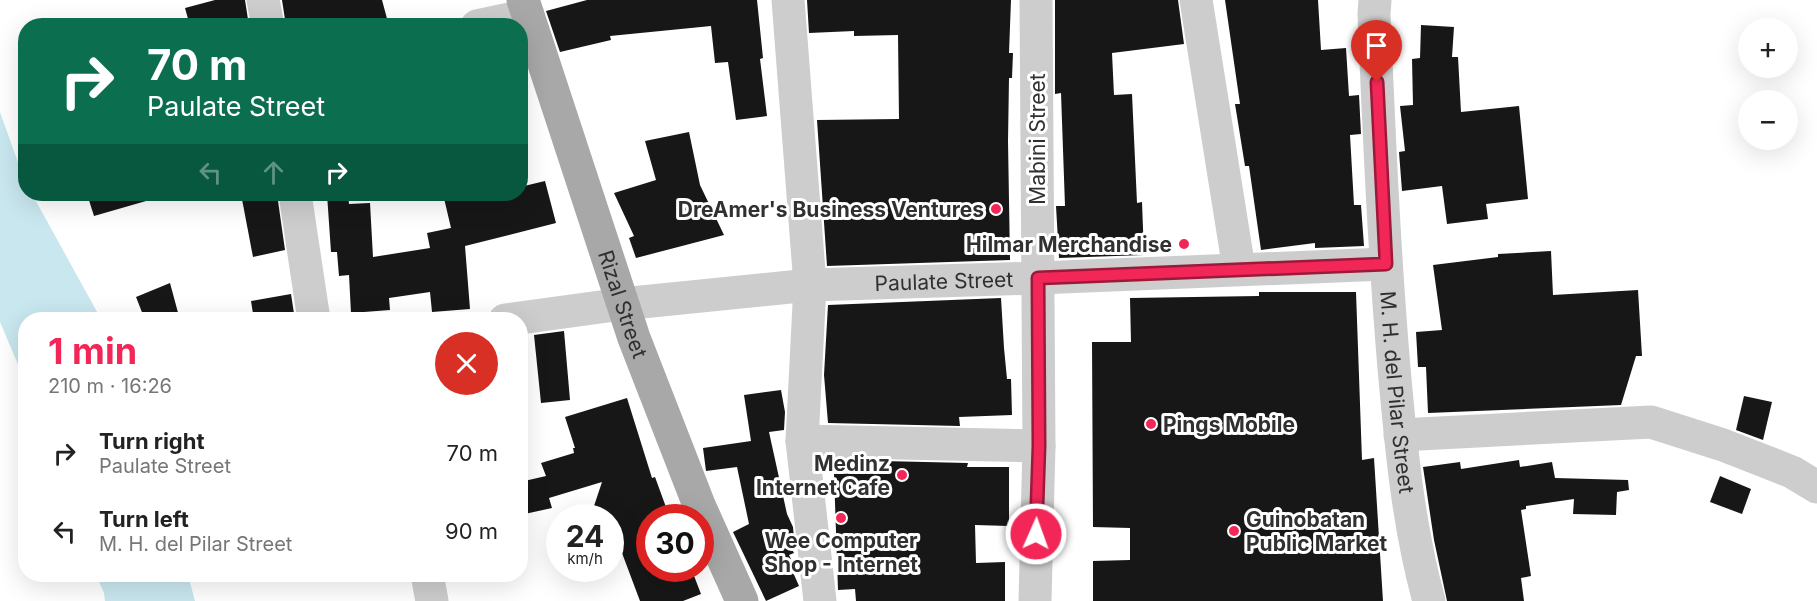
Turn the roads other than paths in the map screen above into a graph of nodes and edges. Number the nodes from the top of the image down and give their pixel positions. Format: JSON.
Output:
{"nodes":[{"id":1,"x":263,"y":0,"type":"edge"},
{"id":2,"x":788,"y":0,"type":"edge"},
{"id":3,"x":1036,"y":0,"type":"edge"},
{"id":4,"x":1196,"y":0,"type":"edge"},
{"id":5,"x":1375,"y":0,"type":"edge"},
{"id":6,"x":526,"y":7,"type":"edge"},
{"id":7,"x":266,"y":18,"type":"edge"},
{"id":8,"x":498,"y":18,"type":"edge"},
{"id":9,"x":296,"y":201,"type":"edge"},
{"id":10,"x":1386,"y":264,"type":"junction"},
{"id":11,"x":1239,"y":269,"type":"junction"},
{"id":12,"x":1038,"y":278,"type":"junction"},
{"id":13,"x":810,"y":285,"type":"junction"},
{"id":14,"x":622,"y":304,"type":"junction"},
{"id":15,"x":313,"y":312,"type":"edge"},
{"id":16,"x":528,"y":317,"type":"edge"},
{"id":17,"x":1400,"y":435,"type":"junction"},
{"id":18,"x":802,"y":441,"type":"junction"},
{"id":19,"x":1039,"y":446,"type":"junction"},
{"id":20,"x":1817,"y":487,"type":"edge"},
{"id":21,"x":428,"y":582,"type":"edge"},
{"id":22,"x":432,"y":601,"type":"edge"},
{"id":23,"x":742,"y":601,"type":"edge"},
{"id":24,"x":820,"y":601,"type":"edge"},
{"id":25,"x":1035,"y":601,"type":"edge"},
{"id":26,"x":1429,"y":601,"type":"edge"}],
"edges":[{"from":1,"to":7,"type":"street"},
{"from":2,"to":13,"type":"street"},
{"from":3,"to":12,"type":"street","name":"Mabini Street"},
{"from":4,"to":11,"type":"street"},
{"from":5,"to":10,"type":"street","name":"M. H. del Pilar Street"},
{"from":6,"to":8,"type":"street"},
{"from":6,"to":14,"type":"main road","name":"Rizal Street"},
{"from":9,"to":15,"type":"street"},
{"from":10,"to":11,"type":"street","name":"Paulate Street"},
{"from":10,"to":17,"type":"street","name":"M. H. del Pilar Street"},
{"from":11,"to":12,"type":"street","name":"Paulate Street"},
{"from":12,"to":13,"type":"street","name":"Paulate Street"},
{"from":12,"to":19,"type":"street","name":"Mabini Street"},
{"from":13,"to":14,"type":"street","name":"Paulate Street"},
{"from":13,"to":18,"type":"street"},
{"from":14,"to":16,"type":"street","name":"Paulate Street"},
{"from":14,"to":23,"type":"main road","name":"Rizal Street"},
{"from":17,"to":20,"type":"street"},
{"from":17,"to":26,"type":"street","name":"M. H. del Pilar Street"},
{"from":18,"to":19,"type":"street"},
{"from":18,"to":24,"type":"street"},
{"from":19,"to":25,"type":"street","name":"Mabini Street"},
{"from":21,"to":22,"type":"street"}]}
